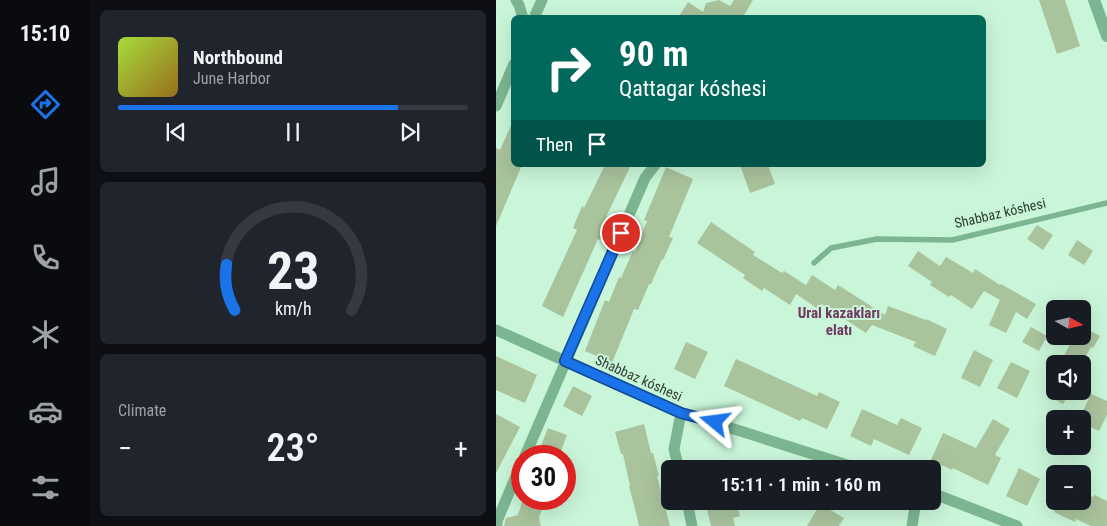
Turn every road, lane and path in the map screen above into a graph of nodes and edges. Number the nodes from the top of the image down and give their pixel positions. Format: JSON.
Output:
{"nodes":[{"id":1,"x":516,"y":0,"type":"edge"},
{"id":2,"x":542,"y":0,"type":"edge"},
{"id":3,"x":1094,"y":0,"type":"edge"},
{"id":4,"x":522,"y":15,"type":"edge"},
{"id":5,"x":535,"y":15,"type":"edge"},
{"id":6,"x":1107,"y":36,"type":"edge"},
{"id":7,"x":511,"y":71,"type":"edge"},
{"id":8,"x":496,"y":106,"type":"edge"},
{"id":9,"x":654,"y":167,"type":"edge"},
{"id":10,"x":1107,"y":203,"type":"edge"},
{"id":11,"x":814,"y":262,"type":"dead end"},
{"id":12,"x":496,"y":330,"type":"edge"},
{"id":13,"x":565,"y":361,"type":"junction"},
{"id":14,"x":681,"y":413,"type":"junction"},
{"id":15,"x":530,"y":445,"type":"edge"},
{"id":16,"x":677,"y":460,"type":"edge"},
{"id":17,"x":832,"y":460,"type":"edge"},
{"id":18,"x":511,"y":488,"type":"edge"},
{"id":19,"x":941,"y":496,"type":"edge"},
{"id":20,"x":689,"y":510,"type":"edge"},
{"id":21,"x":915,"y":510,"type":"edge"},
{"id":22,"x":497,"y":526,"type":"edge"},
{"id":23,"x":692,"y":526,"type":"edge"},
{"id":24,"x":912,"y":526,"type":"edge"},
{"id":25,"x":1017,"y":526,"type":"edge"}],
"edges":[{"from":1,"to":4,"type":"street"},
{"from":2,"to":5,"type":"street"},
{"from":3,"to":6,"type":"street"},
{"from":7,"to":8,"type":"street"},
{"from":9,"to":13,"type":"street"},
{"from":10,"to":11,"type":"lane","name":"Shabbaz kóshesi"},
{"from":12,"to":13,"type":"street","name":"Shabbaz kóshesi"},
{"from":13,"to":14,"type":"street","name":"Shabbaz kóshesi"},
{"from":13,"to":15,"type":"street"},
{"from":14,"to":16,"type":"street"},
{"from":14,"to":17,"type":"street","name":"Shabbaz kóshesi"},
{"from":18,"to":22,"type":"street"},
{"from":19,"to":25,"type":"street"},
{"from":20,"to":23,"type":"street"},
{"from":21,"to":24,"type":"street"}]}
